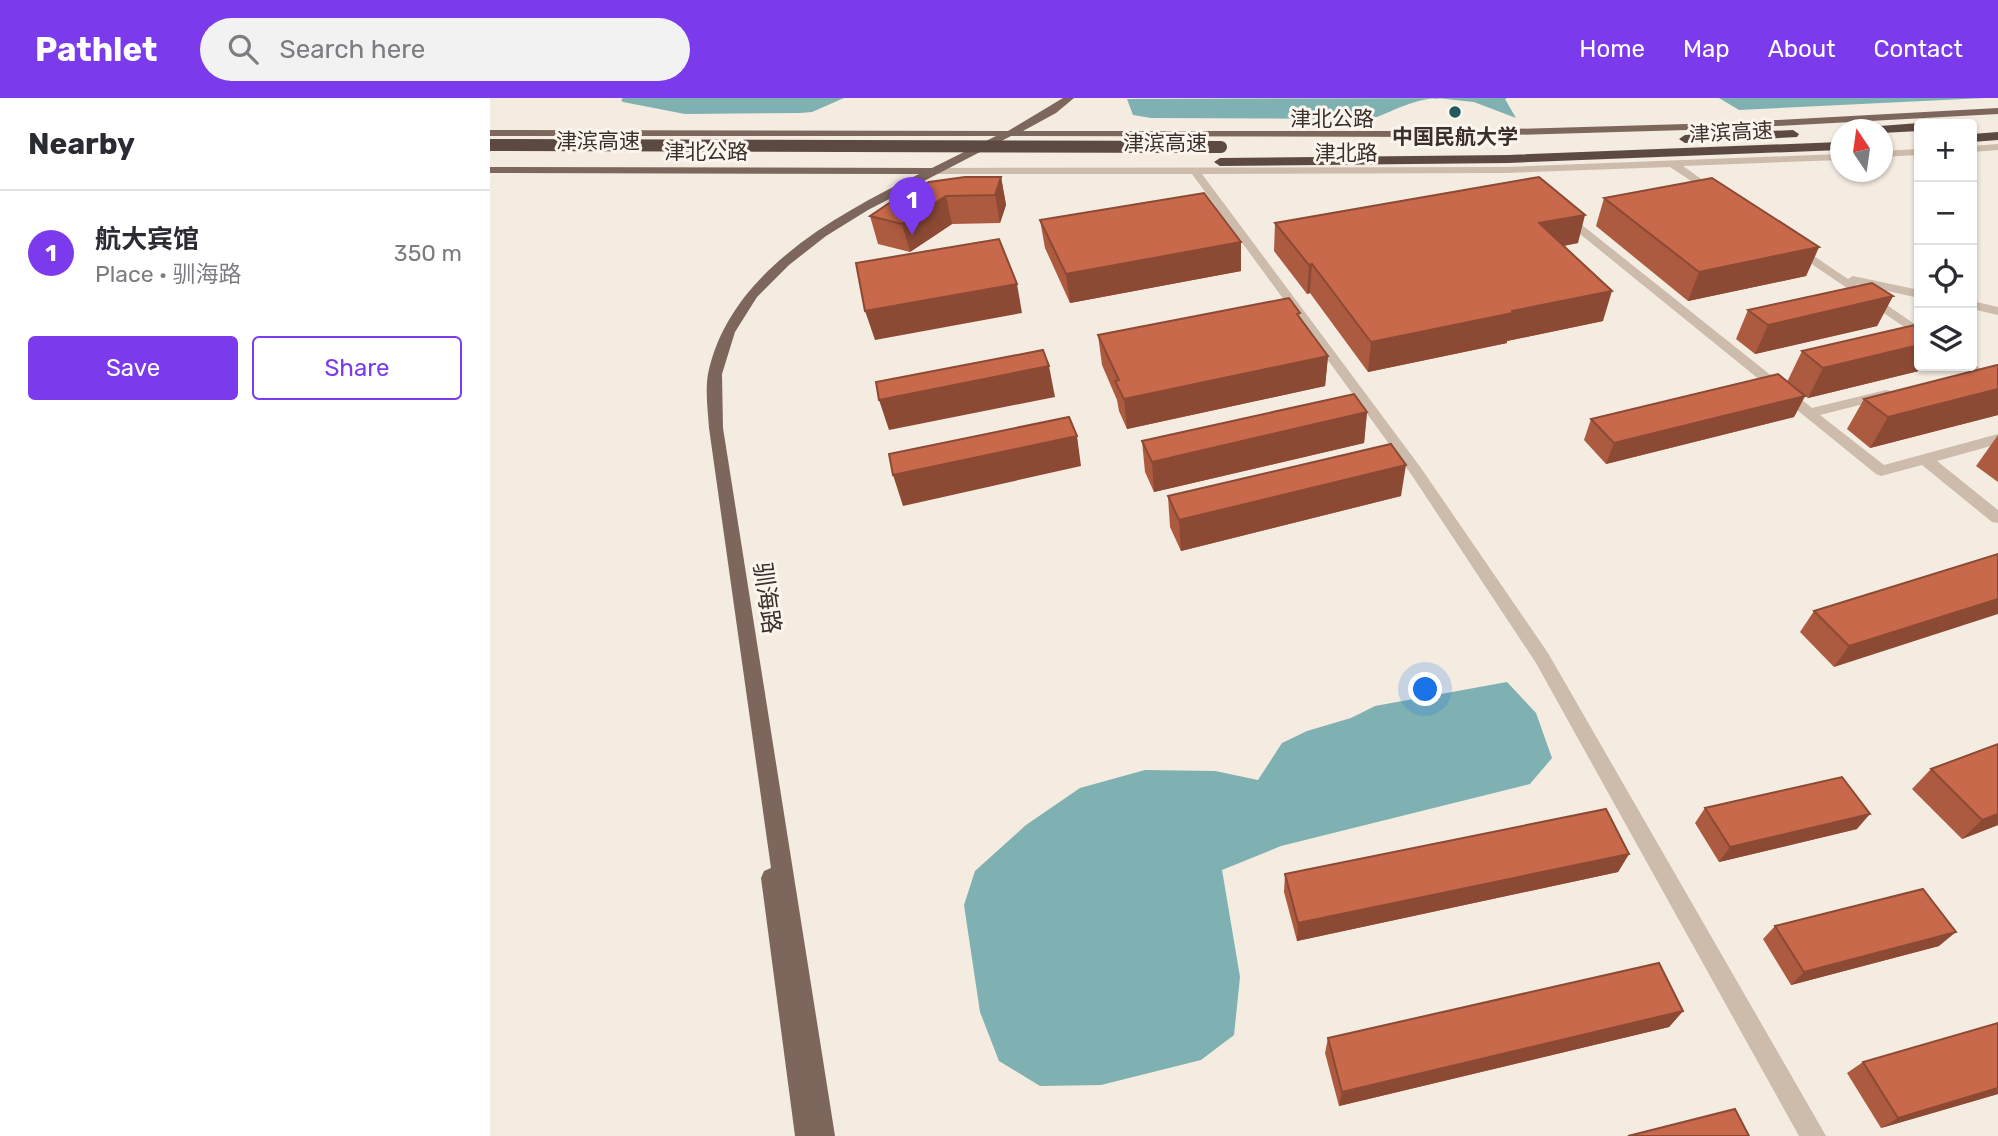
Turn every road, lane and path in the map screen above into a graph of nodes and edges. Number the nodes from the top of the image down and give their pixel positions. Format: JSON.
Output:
{"nodes":[{"id":1,"x":1069,"y":98,"type":"edge"},
{"id":2,"x":1998,"y":112,"type":"edge"},
{"id":3,"x":1002,"y":123,"type":"dead end"},
{"id":4,"x":1998,"y":123,"type":"edge"},
{"id":5,"x":1977,"y":124,"type":"edge"},
{"id":6,"x":1914,"y":127,"type":"edge"},
{"id":7,"x":1893,"y":129,"type":"edge"},
{"id":8,"x":1830,"y":132,"type":"edge"},
{"id":9,"x":490,"y":133,"type":"edge"},
{"id":10,"x":979,"y":135,"type":"junction"},
{"id":11,"x":1004,"y":136,"type":"junction"},
{"id":12,"x":1998,"y":136,"type":"edge"},
{"id":13,"x":1977,"y":138,"type":"edge"},
{"id":14,"x":1914,"y":141,"type":"edge"},
{"id":15,"x":1893,"y":142,"type":"edge"},
{"id":16,"x":490,"y":145,"type":"edge"},
{"id":17,"x":1830,"y":146,"type":"edge"},
{"id":18,"x":1998,"y":147,"type":"edge"},
{"id":19,"x":1977,"y":149,"type":"edge"},
{"id":20,"x":1914,"y":152,"type":"edge"},
{"id":21,"x":1893,"y":153,"type":"edge"},
{"id":22,"x":1830,"y":157,"type":"edge"},
{"id":23,"x":490,"y":159,"type":"edge"},
{"id":24,"x":1674,"y":165,"type":"junction"},
{"id":25,"x":490,"y":170,"type":"edge"},
{"id":26,"x":1195,"y":170,"type":"junction"},
{"id":27,"x":928,"y":171,"type":"junction"},
{"id":28,"x":1728,"y":202,"type":"edge"},
{"id":29,"x":1552,"y":206,"type":"edge"},
{"id":30,"x":1782,"y":239,"type":"edge"},
{"id":31,"x":1836,"y":276,"type":"junction"},
{"id":32,"x":1914,"y":293,"type":"edge"},
{"id":33,"x":1977,"y":306,"type":"edge"},
{"id":34,"x":1998,"y":311,"type":"edge"},
{"id":35,"x":1914,"y":330,"type":"edge"},
{"id":36,"x":1998,"y":365,"type":"edge"},
{"id":37,"x":1977,"y":367,"type":"edge"},
{"id":38,"x":1964,"y":371,"type":"edge"},
{"id":39,"x":1976,"y":371,"type":"edge"},
{"id":40,"x":1950,"y":377,"type":"edge"},
{"id":41,"x":1998,"y":386,"type":"edge"},
{"id":42,"x":1899,"y":391,"type":"edge"},
{"id":43,"x":1810,"y":413,"type":"junction"},
{"id":44,"x":1998,"y":439,"type":"edge"},
{"id":45,"x":1924,"y":460,"type":"junction"},
{"id":46,"x":1998,"y":518,"type":"edge"},
{"id":47,"x":808,"y":1136,"type":"edge"},
{"id":48,"x":822,"y":1136,"type":"edge"},
{"id":49,"x":1813,"y":1136,"type":"edge"}],
"edges":[{"from":1,"to":11,"type":"main road"},
{"from":2,"to":11,"type":"main road","name":"津北公路"},
{"from":3,"to":10,"type":"main road"},
{"from":4,"to":5,"type":"highway"},
{"from":6,"to":7,"type":"highway"},
{"from":8,"to":16,"type":"highway","name":"津滨高速","bridge":true},
{"from":9,"to":10,"type":"main road","name":"津北公路"},
{"from":10,"to":11,"type":"main road","name":"津北公路"},
{"from":10,"to":27,"type":"main road"},
{"from":11,"to":27,"type":"main road","name":"津北公路"},
{"from":12,"to":13,"type":"highway"},
{"from":14,"to":15,"type":"highway"},
{"from":17,"to":23,"type":"highway","name":"津滨高速"},
{"from":18,"to":19,"type":"street"},
{"from":20,"to":21,"type":"street"},
{"from":22,"to":24,"type":"street","name":"津北路"},
{"from":24,"to":26,"type":"street","name":"津北路"},
{"from":24,"to":28,"type":"street"},
{"from":25,"to":27,"type":"main road","name":"津北公路"},
{"from":26,"to":27,"type":"street","name":"津北路"},
{"from":26,"to":49,"type":"street"},
{"from":27,"to":47,"type":"main road","name":"驯海路"},
{"from":27,"to":48,"type":"main road","name":"驯海路"},
{"from":29,"to":43,"type":"street"},
{"from":30,"to":31,"type":"street"},
{"from":31,"to":32,"type":"street"},
{"from":31,"to":35,"type":"street"},
{"from":33,"to":34,"type":"street"},
{"from":36,"to":37,"type":"street"},
{"from":38,"to":40,"type":"street"},
{"from":39,"to":41,"type":"street"},
{"from":42,"to":43,"type":"street"},
{"from":43,"to":45,"type":"street"},
{"from":44,"to":45,"type":"street"},
{"from":45,"to":46,"type":"street"}]}
